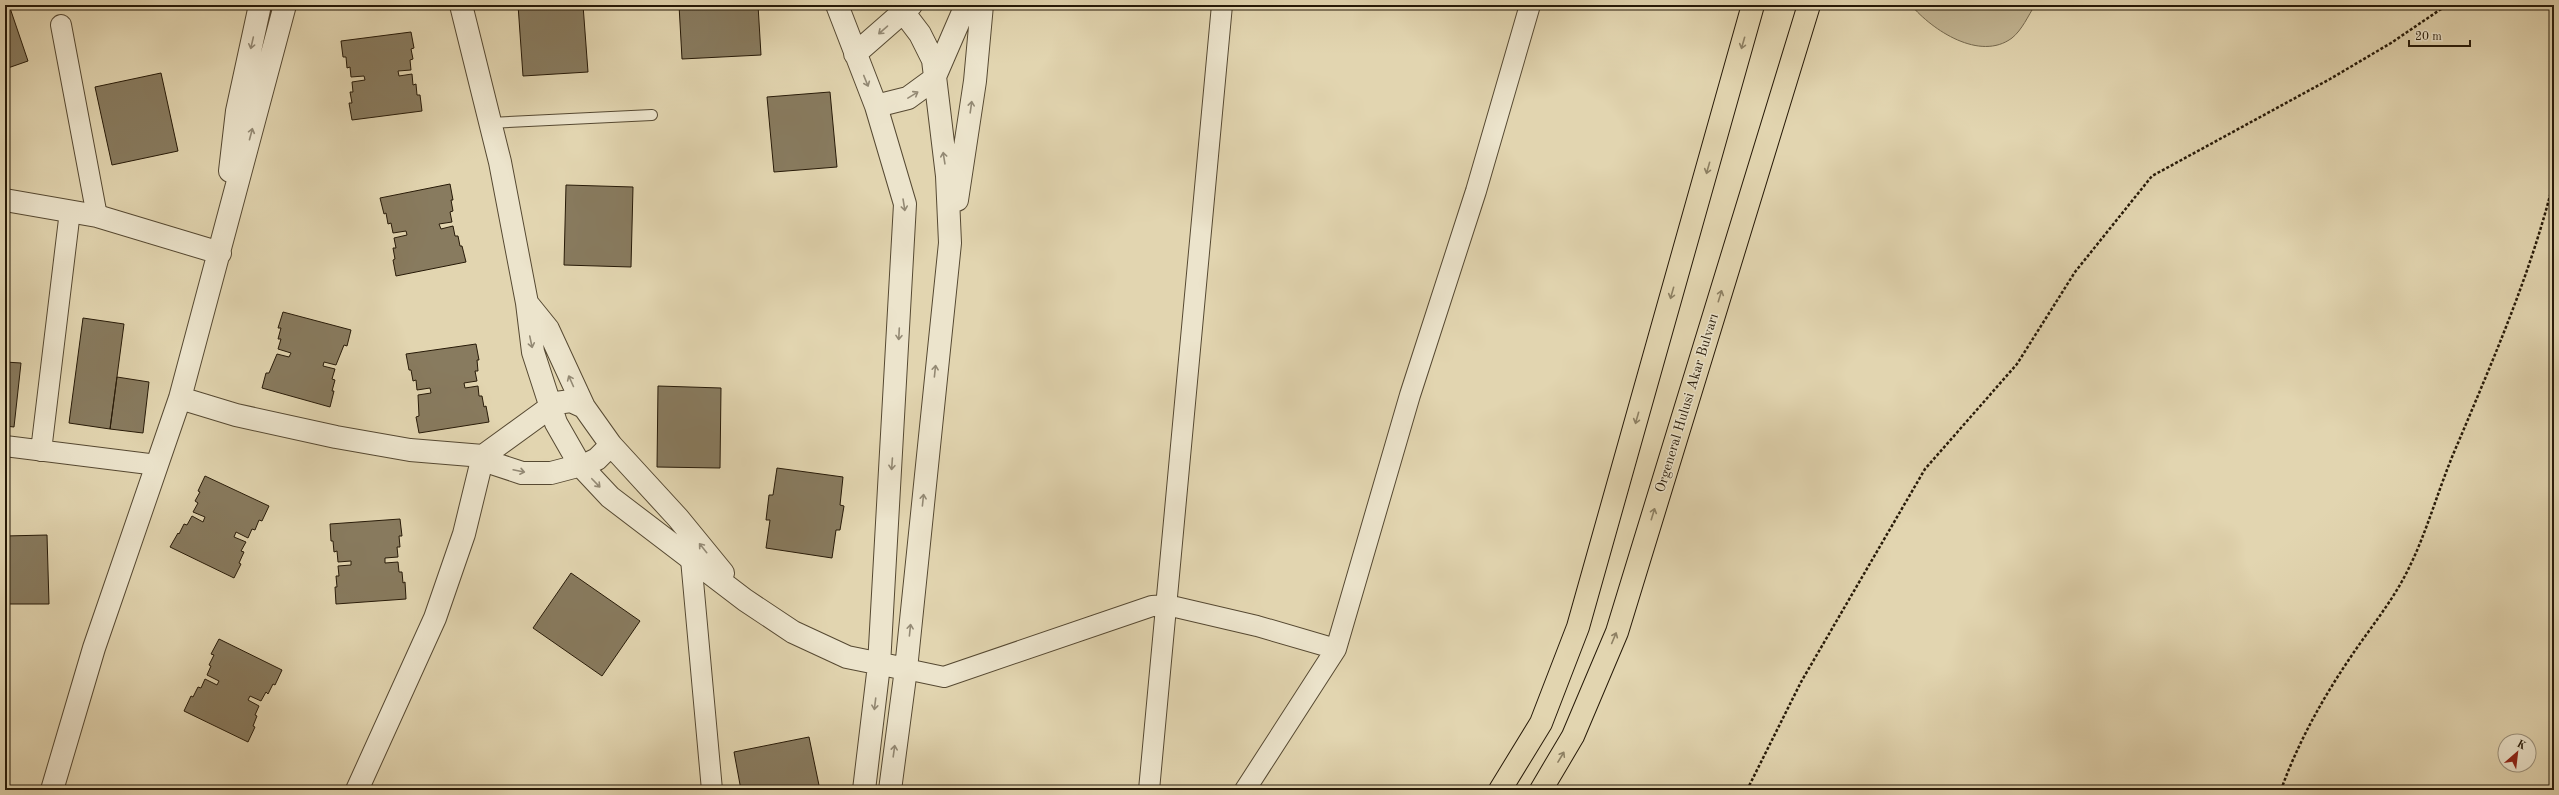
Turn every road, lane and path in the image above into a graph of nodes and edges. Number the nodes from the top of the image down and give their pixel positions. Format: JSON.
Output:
{"nodes":[{"id":1,"x":260,"y":5,"type":"edge"},
{"id":2,"x":285,"y":5,"type":"edge"},
{"id":3,"x":461,"y":5,"type":"edge"},
{"id":4,"x":837,"y":5,"type":"edge"},
{"id":5,"x":966,"y":5,"type":"edge"},
{"id":6,"x":982,"y":5,"type":"edge"},
{"id":7,"x":1222,"y":5,"type":"edge"},
{"id":8,"x":1530,"y":5,"type":"edge"},
{"id":9,"x":1753,"y":5,"type":"edge"},
{"id":10,"x":1809,"y":5,"type":"edge"},
{"id":11,"x":2447,"y":5,"type":"edge"},
{"id":12,"x":904,"y":8,"type":"edge"},
{"id":13,"x":61,"y":25,"type":"dead end"},
{"id":14,"x":855,"y":54,"type":"junction"},
{"id":15,"x":934,"y":79,"type":"junction"},
{"id":16,"x":876,"y":106,"type":"junction"},
{"id":17,"x":652,"y":115,"type":"dead end"},
{"id":18,"x":490,"y":123,"type":"junction"},
{"id":19,"x":2554,"y":180,"type":"edge"},
{"id":20,"x":5,"y":200,"type":"edge"},
{"id":21,"x":70,"y":211,"type":"junction"},
{"id":22,"x":97,"y":216,"type":"junction"},
{"id":23,"x":950,"y":243,"type":"junction"},
{"id":24,"x":220,"y":253,"type":"junction"},
{"id":25,"x":527,"y":303,"type":"junction"},
{"id":26,"x":180,"y":398,"type":"junction"},
{"id":27,"x":549,"y":407,"type":"junction"},
{"id":28,"x":584,"y":407,"type":"junction"},
{"id":29,"x":611,"y":445,"type":"junction"},
{"id":30,"x":5,"y":446,"type":"edge"},
{"id":31,"x":41,"y":451,"type":"junction"},
{"id":32,"x":483,"y":456,"type":"junction"},
{"id":33,"x":157,"y":466,"type":"junction"},
{"id":34,"x":580,"y":466,"type":"junction"},
{"id":35,"x":691,"y":559,"type":"junction"},
{"id":36,"x":745,"y":600,"type":"junction"},
{"id":37,"x":1167,"y":605,"type":"junction"},
{"id":38,"x":1336,"y":649,"type":"junction"},
{"id":39,"x":879,"y":665,"type":"junction"},
{"id":40,"x":906,"y":668,"type":"junction"},
{"id":41,"x":52,"y":790,"type":"edge"},
{"id":42,"x":357,"y":790,"type":"edge"},
{"id":43,"x":712,"y":790,"type":"edge"},
{"id":44,"x":864,"y":790,"type":"edge"},
{"id":45,"x":890,"y":790,"type":"edge"},
{"id":46,"x":1149,"y":790,"type":"edge"},
{"id":47,"x":1245,"y":790,"type":"edge"},
{"id":48,"x":1500,"y":790,"type":"edge"},
{"id":49,"x":1541,"y":790,"type":"edge"},
{"id":50,"x":1747,"y":790,"type":"edge"},
{"id":51,"x":2281,"y":790,"type":"edge"}],
"edges":[{"from":1,"to":24,"type":"street","one_way":true},
{"from":24,"to":2,"type":"street","one_way":true},
{"from":3,"to":18,"type":"street"},
{"from":4,"to":14,"type":"street"},
{"from":5,"to":15,"type":"street"},
{"from":23,"to":6,"type":"street","one_way":true},
{"from":7,"to":37,"type":"street"},
{"from":8,"to":38,"type":"street"},
{"from":9,"to":48,"type":"main road","one_way":true},
{"from":49,"to":10,"type":"main road","name":"Orgeneral Hulusi Akar Bulvarı","one_way":true},
{"from":11,"to":50,"type":"path"},
{"from":12,"to":14,"type":"street","one_way":true},
{"from":12,"to":15,"type":"street"},
{"from":13,"to":22,"type":"street"},
{"from":14,"to":16,"type":"street","one_way":true},
{"from":16,"to":15,"type":"street","one_way":true},
{"from":23,"to":15,"type":"street","one_way":true},
{"from":16,"to":39,"type":"street","one_way":true},
{"from":17,"to":18,"type":"lane"},
{"from":18,"to":25,"type":"street"},
{"from":19,"to":51,"type":"path"},
{"from":20,"to":21,"type":"street"},
{"from":21,"to":22,"type":"street"},
{"from":21,"to":31,"type":"street"},
{"from":22,"to":24,"type":"street"},
{"from":40,"to":23,"type":"street","one_way":true},
{"from":24,"to":26,"type":"street"},
{"from":25,"to":27,"type":"street","one_way":true},
{"from":28,"to":25,"type":"street","one_way":true},
{"from":26,"to":32,"type":"street"},
{"from":26,"to":33,"type":"street"},
{"from":27,"to":28,"type":"street"},
{"from":27,"to":32,"type":"street"},
{"from":27,"to":34,"type":"street"},
{"from":28,"to":29,"type":"street"},
{"from":29,"to":34,"type":"street"},
{"from":36,"to":29,"type":"street","one_way":true},
{"from":30,"to":31,"type":"street"},
{"from":31,"to":33,"type":"street"},
{"from":32,"to":34,"type":"street","one_way":true},
{"from":32,"to":42,"type":"street"},
{"from":33,"to":41,"type":"street"},
{"from":34,"to":35,"type":"street","one_way":true},
{"from":35,"to":36,"type":"street"},
{"from":35,"to":43,"type":"street"},
{"from":36,"to":39,"type":"street"},
{"from":37,"to":38,"type":"street"},
{"from":37,"to":40,"type":"street"},
{"from":37,"to":46,"type":"street"},
{"from":38,"to":47,"type":"street"},
{"from":39,"to":40,"type":"street"},
{"from":39,"to":44,"type":"street","one_way":true},
{"from":45,"to":40,"type":"street","one_way":true}]}
